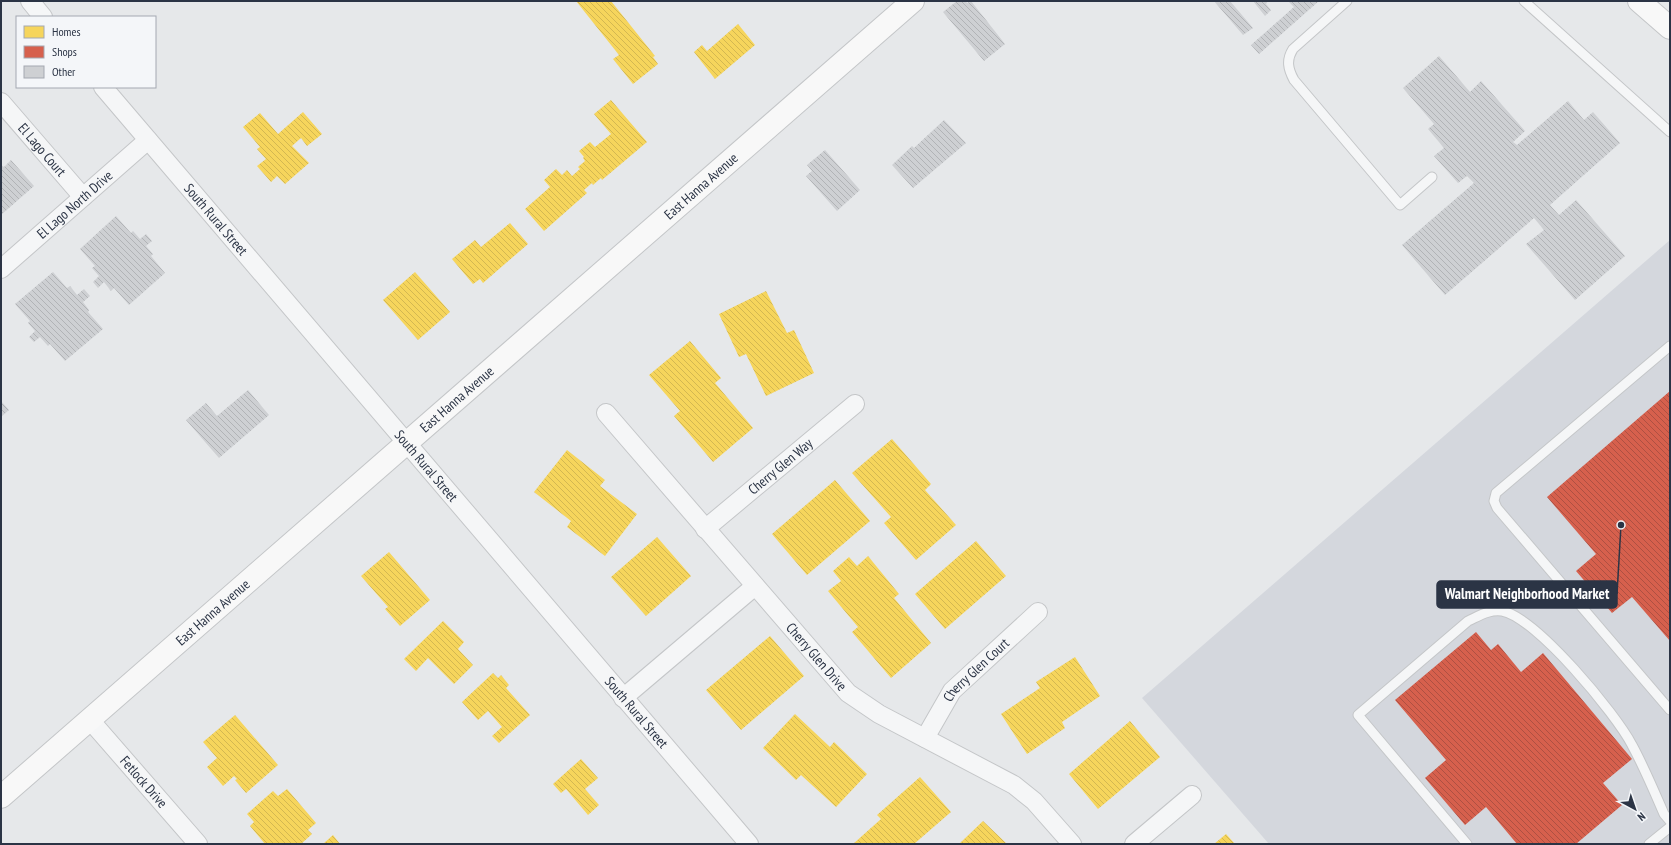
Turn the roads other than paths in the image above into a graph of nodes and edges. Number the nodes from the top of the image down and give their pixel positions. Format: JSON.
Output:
{"nodes":[{"id":1,"x":30,"y":1,"type":"edge"},
{"id":2,"x":913,"y":1,"type":"edge"},
{"id":3,"x":1347,"y":1,"type":"edge"},
{"id":4,"x":1524,"y":1,"type":"edge"},
{"id":5,"x":1639,"y":1,"type":"edge"},
{"id":6,"x":42,"y":16,"type":"edge"},
{"id":7,"x":1670,"y":28,"type":"edge"},
{"id":8,"x":104,"y":88,"type":"edge"},
{"id":9,"x":1,"y":102,"type":"edge"},
{"id":10,"x":1670,"y":132,"type":"edge"},
{"id":11,"x":148,"y":140,"type":"junction"},
{"id":12,"x":1432,"y":176,"type":"dead end"},
{"id":13,"x":83,"y":198,"type":"junction"},
{"id":14,"x":1,"y":269,"type":"edge"},
{"id":15,"x":1670,"y":346,"type":"edge"},
{"id":16,"x":855,"y":404,"type":"dead end"},
{"id":17,"x":606,"y":413,"type":"dead end"},
{"id":18,"x":407,"y":443,"type":"junction"},
{"id":19,"x":705,"y":529,"type":"junction"},
{"id":20,"x":755,"y":586,"type":"junction"},
{"id":21,"x":1038,"y":612,"type":"dead end"},
{"id":22,"x":623,"y":698,"type":"junction"},
{"id":23,"x":1670,"y":710,"type":"edge"},
{"id":24,"x":90,"y":720,"type":"junction"},
{"id":25,"x":925,"y":738,"type":"junction"},
{"id":26,"x":1192,"y":795,"type":"dead end"},
{"id":27,"x":1,"y":797,"type":"edge"},
{"id":28,"x":1670,"y":821,"type":"edge"},
{"id":29,"x":1670,"y":827,"type":"edge"},
{"id":30,"x":1463,"y":843,"type":"edge"},
{"id":31,"x":198,"y":844,"type":"edge"},
{"id":32,"x":749,"y":844,"type":"edge"},
{"id":33,"x":1072,"y":844,"type":"edge"},
{"id":34,"x":1134,"y":844,"type":"edge"},
{"id":35,"x":1649,"y":844,"type":"edge"}],
"edges":[{"from":1,"to":6,"type":"street"},
{"from":2,"to":18,"type":"main road","name":"East Hanna Avenue"},
{"from":3,"to":12,"type":"lane"},
{"from":4,"to":10,"type":"lane"},
{"from":5,"to":7,"type":"main road"},
{"from":8,"to":11,"type":"street","name":"South Rural Street"},
{"from":9,"to":13,"type":"street","name":"El Lago Court"},
{"from":11,"to":13,"type":"street","name":"El Lago North Drive"},
{"from":11,"to":18,"type":"street","name":"South Rural Street"},
{"from":13,"to":14,"type":"street","name":"El Lago North Drive"},
{"from":15,"to":23,"type":"lane"},
{"from":16,"to":19,"type":"street","name":"Cherry Glen Way"},
{"from":17,"to":19,"type":"street","name":"Cherry Glen Drive"},
{"from":18,"to":22,"type":"street","name":"South Rural Street"},
{"from":18,"to":24,"type":"main road","name":"East Hanna Avenue"},
{"from":19,"to":20,"type":"street","name":"Cherry Glen Drive"},
{"from":20,"to":22,"type":"street"},
{"from":20,"to":25,"type":"street","name":"Cherry Glen Drive"},
{"from":21,"to":25,"type":"street","name":"Cherry Glen Court"},
{"from":22,"to":32,"type":"street","name":"South Rural Street"},
{"from":24,"to":27,"type":"main road","name":"East Hanna Avenue"},
{"from":24,"to":31,"type":"street","name":"Fetlock Drive"},
{"from":25,"to":33,"type":"street","name":"Cherry Glen Drive"},
{"from":26,"to":34,"type":"street"},
{"from":28,"to":30,"type":"lane"},
{"from":29,"to":35,"type":"lane"}]}
